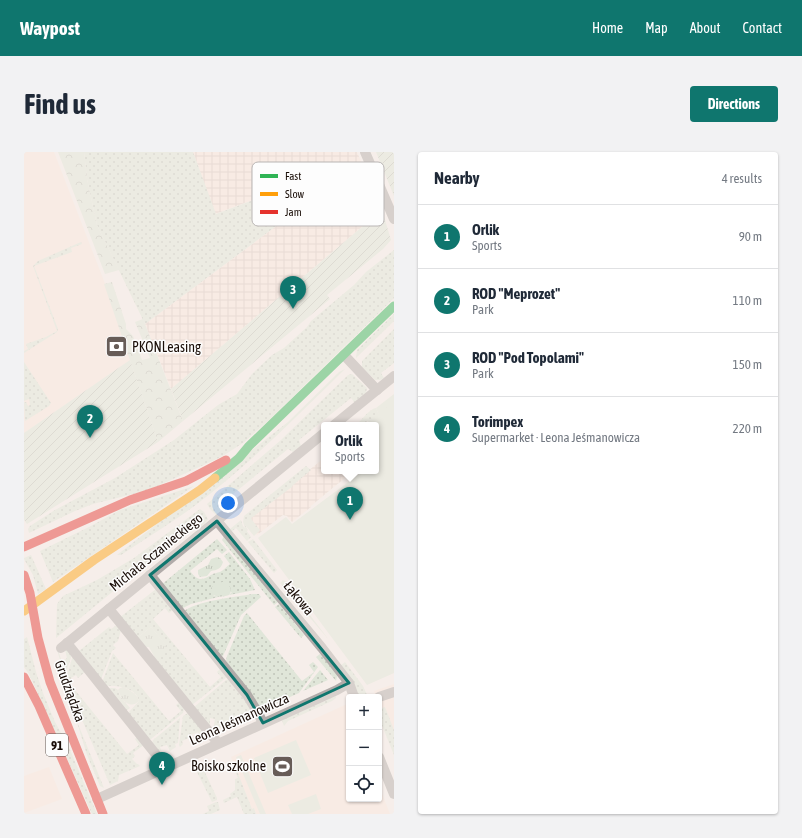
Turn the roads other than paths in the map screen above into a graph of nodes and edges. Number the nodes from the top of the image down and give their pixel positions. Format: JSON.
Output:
{"nodes":[{"id":1,"x":365,"y":152,"type":"edge"},
{"id":2,"x":369,"y":162,"type":"edge"},
{"id":3,"x":384,"y":196,"type":"edge"},
{"id":4,"x":394,"y":219,"type":"edge"},
{"id":5,"x":394,"y":306,"type":"edge"},
{"id":6,"x":344,"y":355,"type":"junction"},
{"id":7,"x":394,"y":376,"type":"edge"},
{"id":8,"x":377,"y":390,"type":"junction"},
{"id":9,"x":338,"y":422,"type":"edge"},
{"id":10,"x":321,"y":435,"type":"edge"},
{"id":11,"x":249,"y":446,"type":"junction"},
{"id":12,"x":217,"y":520,"type":"junction"},
{"id":13,"x":24,"y":548,"type":"edge"},
{"id":14,"x":24,"y":574,"type":"edge"},
{"id":15,"x":150,"y":575,"type":"junction"},
{"id":16,"x":33,"y":606,"type":"junction"},
{"id":17,"x":109,"y":609,"type":"junction"},
{"id":18,"x":24,"y":611,"type":"edge"},
{"id":19,"x":24,"y":677,"type":"edge"},
{"id":20,"x":349,"y":683,"type":"junction"},
{"id":21,"x":394,"y":692,"type":"edge"},
{"id":22,"x":353,"y":694,"type":"edge"},
{"id":23,"x":382,"y":697,"type":"edge"},
{"id":24,"x":263,"y":723,"type":"junction"},
{"id":25,"x":218,"y":744,"type":"junction"},
{"id":26,"x":382,"y":764,"type":"edge"},
{"id":27,"x":166,"y":767,"type":"junction"},
{"id":28,"x":393,"y":789,"type":"edge"},
{"id":29,"x":97,"y":799,"type":"junction"},
{"id":30,"x":86,"y":814,"type":"edge"},
{"id":31,"x":103,"y":814,"type":"edge"}],
"edges":[{"from":1,"to":2,"type":"street"},
{"from":3,"to":4,"type":"street"},
{"from":5,"to":6,"type":"main road"},
{"from":6,"to":8,"type":"street"},
{"from":6,"to":11,"type":"main road"},
{"from":7,"to":8,"type":"street"},
{"from":8,"to":9,"type":"street"},
{"from":10,"to":12,"type":"street","name":"Michała Sczanieckiego"},
{"from":11,"to":13,"type":"main road"},
{"from":11,"to":16,"type":"main road"},
{"from":12,"to":15,"type":"street","name":"Michała Sczanieckiego"},
{"from":12,"to":20,"type":"street","name":"Łąkowa"},
{"from":14,"to":16,"type":"main road","name":"Grudziądzka","number":"91"},
{"from":15,"to":17,"type":"street","name":"Michała Sczanieckiego"},
{"from":15,"to":24,"type":"street"},
{"from":16,"to":18,"type":"main road"},
{"from":16,"to":29,"type":"main road","name":"Grudziądzka","number":"91"},
{"from":17,"to":25,"type":"street"},
{"from":17,"to":27,"type":"street","name":"Michała Sczanieckiego"},
{"from":19,"to":30,"type":"main road","number":"91"},
{"from":20,"to":22,"type":"street","name":"Łąkowa"},
{"from":20,"to":24,"type":"street","name":"Leona Jeśmanowicza"},
{"from":21,"to":23,"type":"street"},
{"from":24,"to":25,"type":"street","name":"Leona Jeśmanowicza"},
{"from":25,"to":27,"type":"street","name":"Leona Jeśmanowicza"},
{"from":26,"to":28,"type":"street"},
{"from":27,"to":29,"type":"street","name":"Leona Jeśmanowicza"},
{"from":29,"to":31,"type":"main road","name":"Grudziądzka","number":"91"}]}
